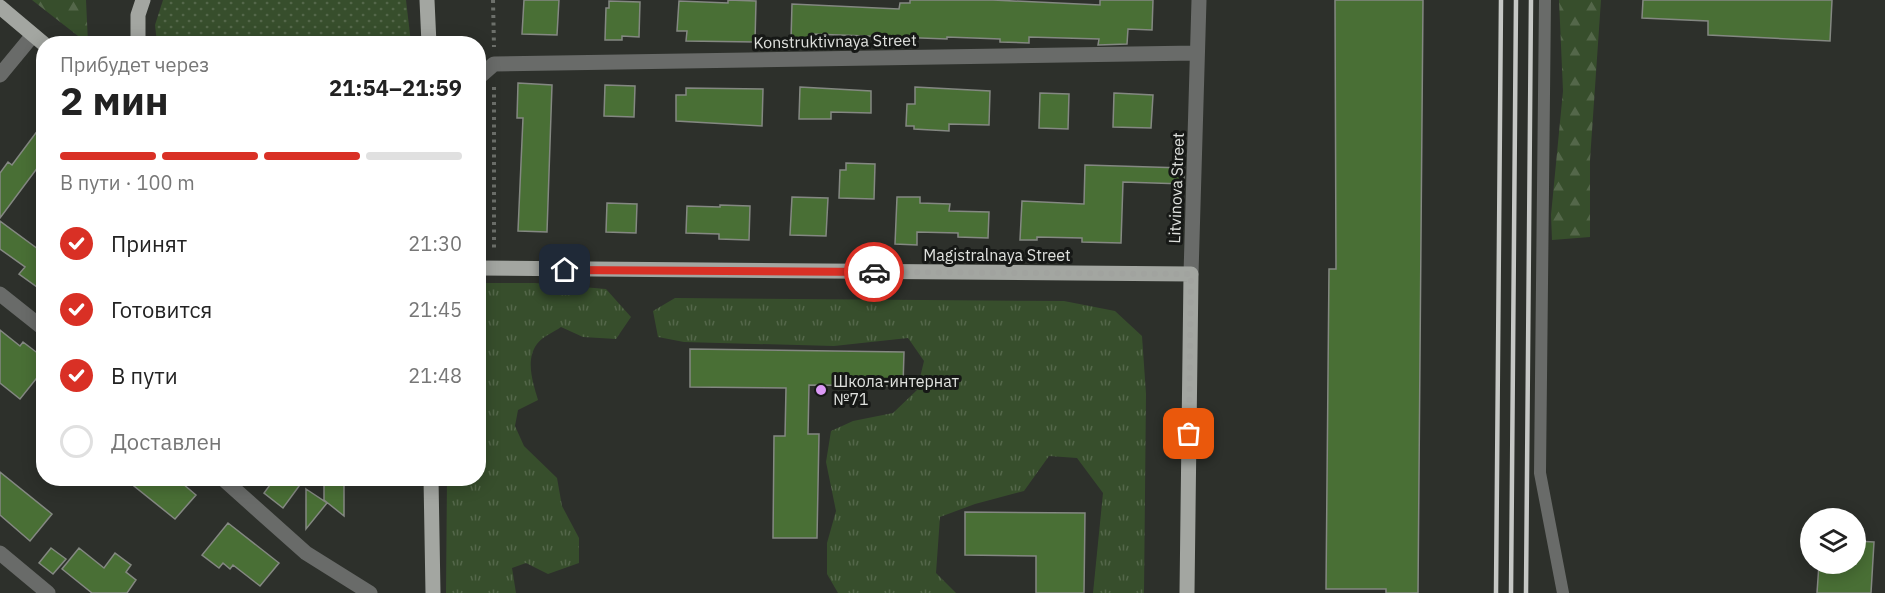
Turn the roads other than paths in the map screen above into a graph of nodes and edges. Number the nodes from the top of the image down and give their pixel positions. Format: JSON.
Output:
{"nodes":[{"id":1,"x":142,"y":0,"type":"edge"},
{"id":2,"x":427,"y":0,"type":"edge"},
{"id":3,"x":1198,"y":0,"type":"edge"},
{"id":4,"x":1545,"y":0,"type":"edge"},
{"id":5,"x":0,"y":7,"type":"edge"},
{"id":6,"x":138,"y":36,"type":"edge"},
{"id":7,"x":429,"y":36,"type":"edge"},
{"id":8,"x":36,"y":37,"type":"edge"},
{"id":9,"x":36,"y":42,"type":"edge"},
{"id":10,"x":1197,"y":53,"type":"junction"},
{"id":11,"x":486,"y":71,"type":"edge"},
{"id":12,"x":0,"y":75,"type":"edge"},
{"id":13,"x":486,"y":269,"type":"edge"},
{"id":14,"x":1191,"y":274,"type":"junction"},
{"id":15,"x":0,"y":294,"type":"edge"},
{"id":16,"x":36,"y":323,"type":"edge"},
{"id":17,"x":231,"y":486,"type":"edge"},
{"id":18,"x":431,"y":486,"type":"edge"},
{"id":19,"x":0,"y":553,"type":"edge"},
{"id":20,"x":48,"y":593,"type":"edge"},
{"id":21,"x":370,"y":593,"type":"edge"},
{"id":22,"x":433,"y":593,"type":"edge"},
{"id":23,"x":1186,"y":593,"type":"edge"},
{"id":24,"x":1563,"y":593,"type":"edge"}],
"edges":[{"from":1,"to":6,"type":"main road"},
{"from":2,"to":7,"type":"main road"},
{"from":3,"to":10,"type":"street","name":"Litvinova Street"},
{"from":4,"to":24,"type":"lane"},
{"from":5,"to":8,"type":"main road"},
{"from":9,"to":12,"type":"street"},
{"from":10,"to":11,"type":"street","name":"Konstruktivnaya Street"},
{"from":10,"to":14,"type":"street","name":"Litvinova Street"},
{"from":13,"to":14,"type":"main road"},
{"from":14,"to":23,"type":"main road","name":"Litvinova Street"},
{"from":15,"to":16,"type":"street"},
{"from":17,"to":21,"type":"street"},
{"from":18,"to":22,"type":"main road"},
{"from":19,"to":20,"type":"street"}]}
